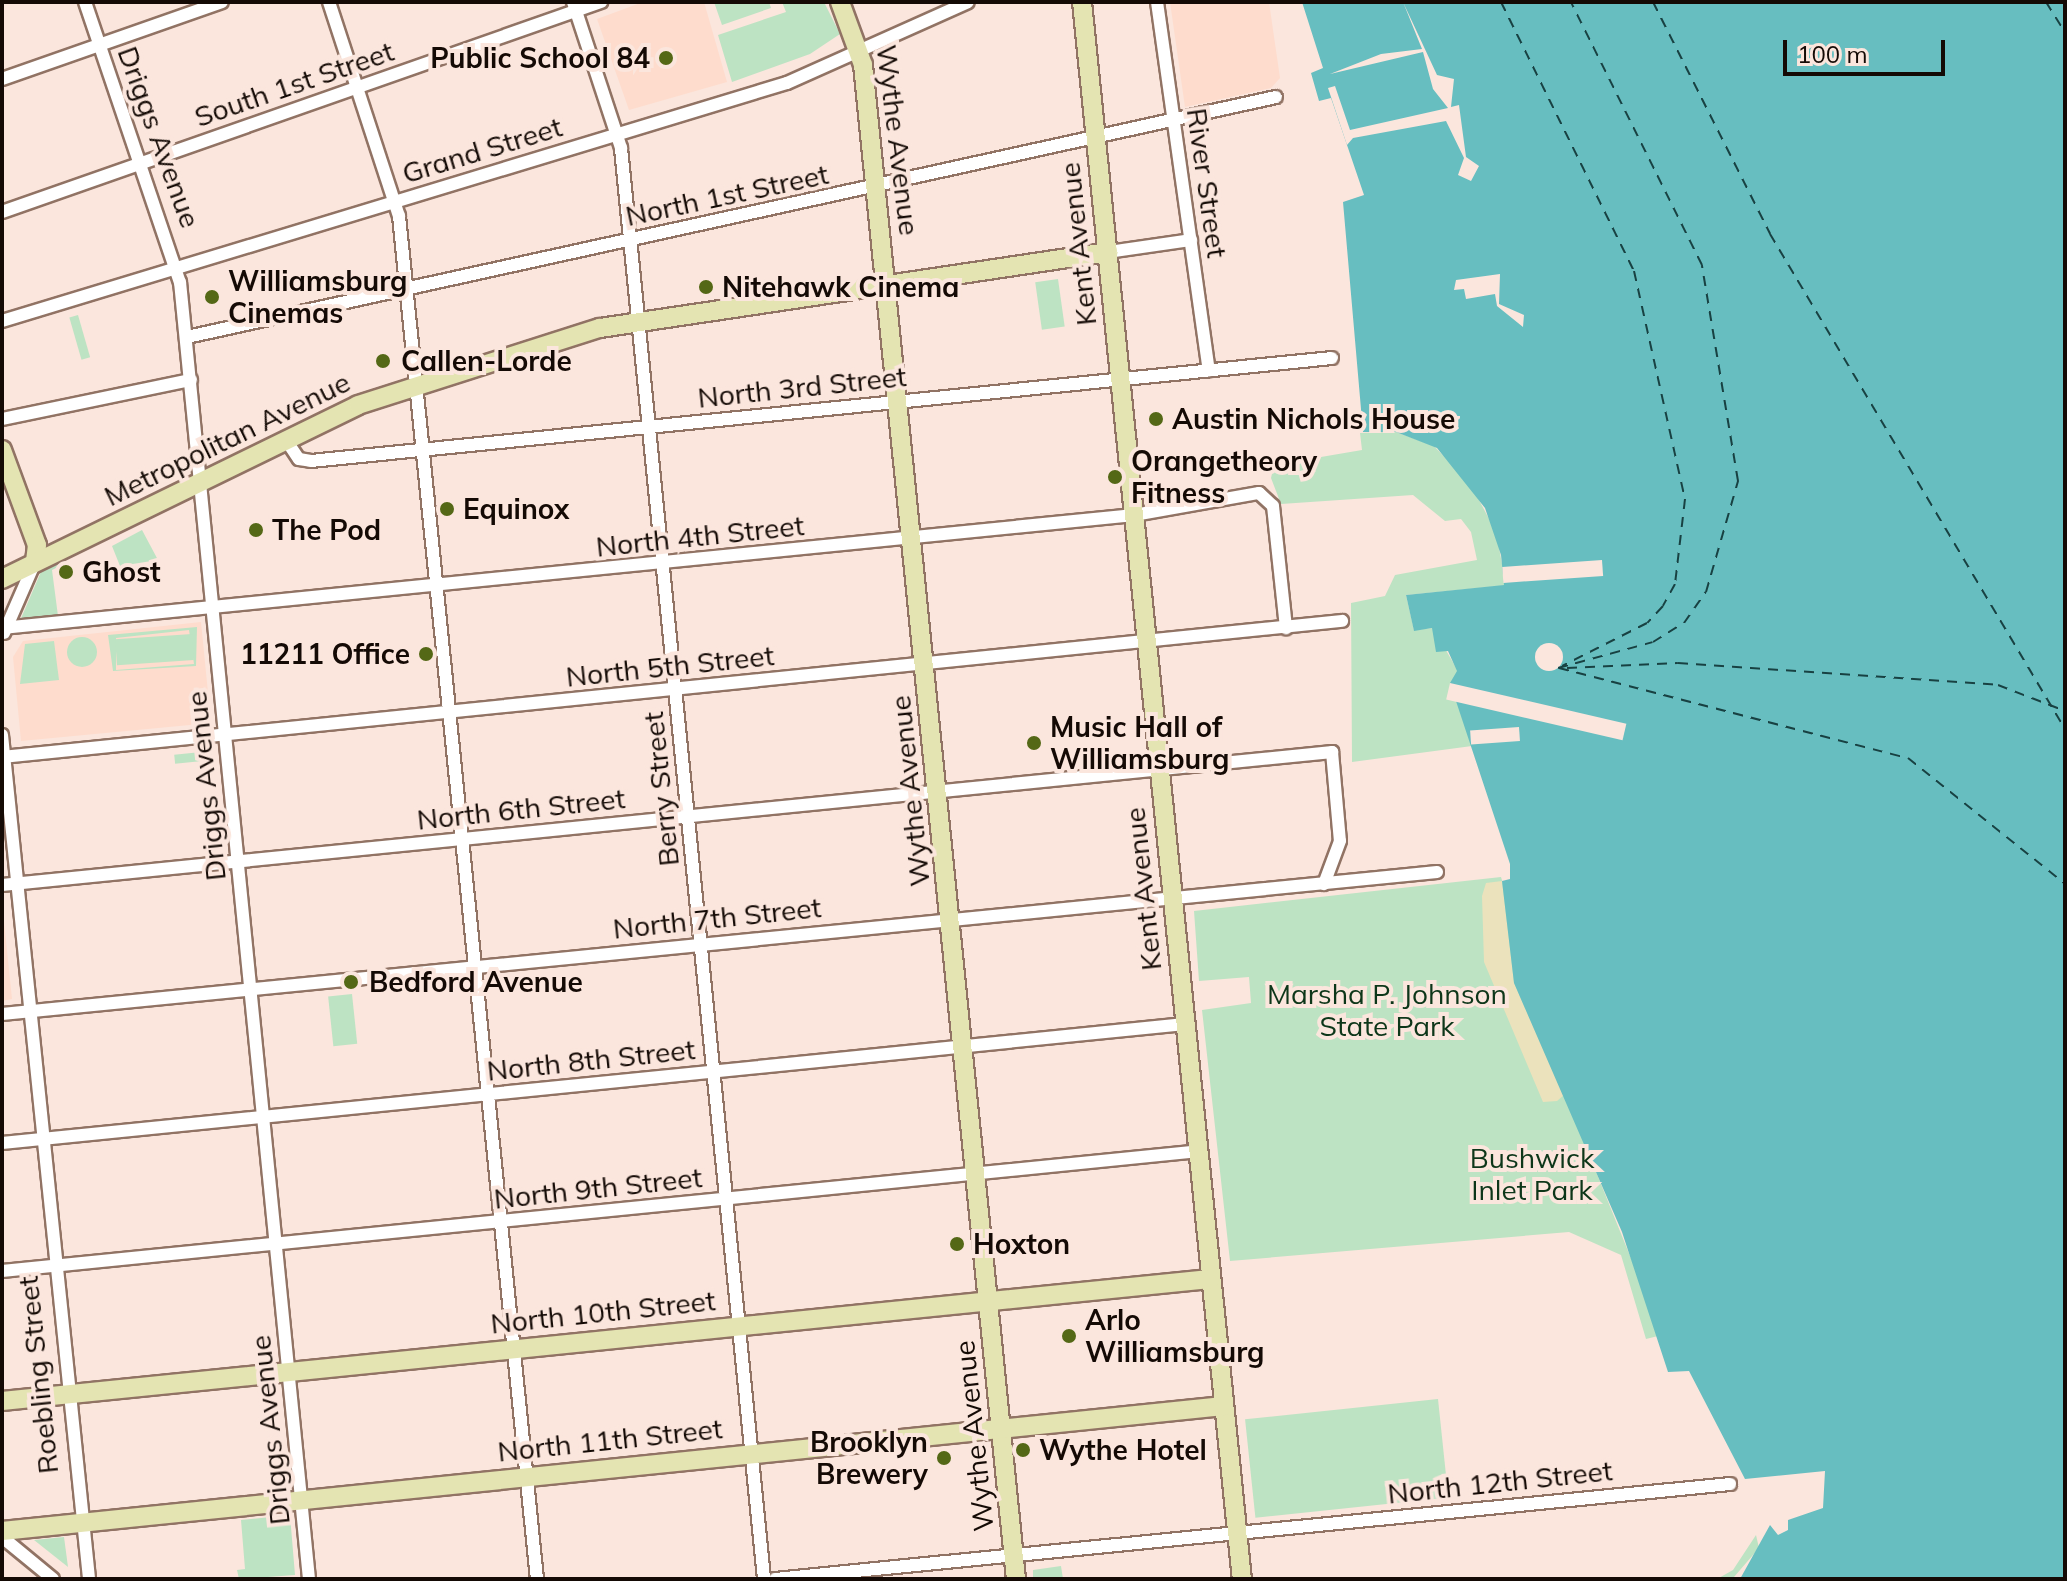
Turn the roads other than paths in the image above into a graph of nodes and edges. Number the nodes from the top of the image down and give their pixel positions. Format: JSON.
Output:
{"nodes":[{"id":1,"x":85,"y":2,"type":"edge"},
{"id":2,"x":222,"y":2,"type":"edge"},
{"id":3,"x":329,"y":2,"type":"edge"},
{"id":4,"x":601,"y":2,"type":"edge"},
{"id":5,"x":840,"y":2,"type":"edge"},
{"id":6,"x":968,"y":2,"type":"edge"},
{"id":7,"x":1082,"y":2,"type":"edge"},
{"id":8,"x":1157,"y":2,"type":"edge"},
{"id":9,"x":574,"y":6,"type":"edge"},
{"id":10,"x":100,"y":45,"type":"junction"},
{"id":11,"x":860,"y":50,"type":"junction"},
{"id":12,"x":2,"y":79,"type":"edge"},
{"id":13,"x":358,"y":87,"type":"junction"},
{"id":14,"x":1276,"y":97,"type":"dead end"},
{"id":15,"x":1174,"y":121,"type":"junction"},
{"id":16,"x":617,"y":134,"type":"junction"},
{"id":17,"x":1095,"y":138,"type":"junction"},
{"id":18,"x":142,"y":163,"type":"junction"},
{"id":19,"x":876,"y":187,"type":"junction"},
{"id":20,"x":395,"y":201,"type":"junction"},
{"id":21,"x":2,"y":212,"type":"edge"},
{"id":22,"x":1191,"y":240,"type":"junction"},
{"id":23,"x":630,"y":241,"type":"junction"},
{"id":24,"x":1108,"y":252,"type":"junction"},
{"id":25,"x":177,"y":266,"type":"junction"},
{"id":26,"x":886,"y":285,"type":"junction"},
{"id":27,"x":407,"y":290,"type":"junction"},
{"id":28,"x":2,"y":321,"type":"edge"},
{"id":29,"x":638,"y":322,"type":"junction"},
{"id":30,"x":187,"y":337,"type":"junction"},
{"id":31,"x":1332,"y":358,"type":"dead end"},
{"id":32,"x":1209,"y":370,"type":"junction"},
{"id":33,"x":1119,"y":379,"type":"junction"},
{"id":34,"x":191,"y":380,"type":"junction"},
{"id":35,"x":417,"y":385,"type":"junction"},
{"id":36,"x":898,"y":402,"type":"junction"},
{"id":37,"x":2,"y":419,"type":"edge"},
{"id":38,"x":648,"y":426,"type":"junction"},
{"id":39,"x":286,"y":440,"type":"junction"},
{"id":40,"x":423,"y":449,"type":"junction"},
{"id":41,"x":3,"y":454,"type":"edge"},
{"id":42,"x":199,"y":483,"type":"junction"},
{"id":43,"x":1134,"y":515,"type":"junction"},
{"id":44,"x":912,"y":539,"type":"junction"},
{"id":45,"x":35,"y":562,"type":"junction"},
{"id":46,"x":662,"y":565,"type":"junction"},
{"id":47,"x":2,"y":579,"type":"edge"},
{"id":48,"x":437,"y":585,"type":"junction"},
{"id":49,"x":214,"y":605,"type":"junction"},
{"id":50,"x":1342,"y":621,"type":"dead end"},
{"id":51,"x":1286,"y":628,"type":"junction"},
{"id":52,"x":3,"y":631,"type":"edge"},
{"id":53,"x":1147,"y":642,"type":"junction"},
{"id":54,"x":925,"y":665,"type":"junction"},
{"id":55,"x":675,"y":690,"type":"junction"},
{"id":56,"x":450,"y":712,"type":"junction"},
{"id":57,"x":224,"y":734,"type":"junction"},
{"id":58,"x":2,"y":735,"type":"edge"},
{"id":59,"x":3,"y":757,"type":"edge"},
{"id":60,"x":1159,"y":770,"type":"junction"},
{"id":61,"x":938,"y":792,"type":"junction"},
{"id":62,"x":688,"y":816,"type":"junction"},
{"id":63,"x":463,"y":839,"type":"junction"},
{"id":64,"x":237,"y":862,"type":"junction"},
{"id":65,"x":1437,"y":872,"type":"dead end"},
{"id":66,"x":18,"y":884,"type":"junction"},
{"id":67,"x":1324,"y":884,"type":"junction"},
{"id":68,"x":2,"y":885,"type":"edge"},
{"id":69,"x":1173,"y":898,"type":"junction"},
{"id":70,"x":950,"y":919,"type":"junction"},
{"id":71,"x":701,"y":944,"type":"junction"},
{"id":72,"x":476,"y":967,"type":"junction"},
{"id":73,"x":250,"y":989,"type":"junction"},
{"id":74,"x":30,"y":1011,"type":"junction"},
{"id":75,"x":2,"y":1014,"type":"edge"},
{"id":76,"x":1185,"y":1024,"type":"junction"},
{"id":77,"x":964,"y":1047,"type":"junction"},
{"id":78,"x":714,"y":1072,"type":"junction"},
{"id":79,"x":488,"y":1094,"type":"junction"},
{"id":80,"x":263,"y":1117,"type":"junction"},
{"id":81,"x":43,"y":1139,"type":"junction"},
{"id":82,"x":2,"y":1143,"type":"edge"},
{"id":83,"x":1199,"y":1151,"type":"junction"},
{"id":84,"x":976,"y":1174,"type":"junction"},
{"id":85,"x":726,"y":1199,"type":"junction"},
{"id":86,"x":501,"y":1221,"type":"junction"},
{"id":87,"x":276,"y":1244,"type":"junction"},
{"id":88,"x":55,"y":1266,"type":"junction"},
{"id":89,"x":2,"y":1271,"type":"edge"},
{"id":90,"x":1210,"y":1279,"type":"junction"},
{"id":91,"x":988,"y":1302,"type":"junction"},
{"id":92,"x":739,"y":1326,"type":"junction"},
{"id":93,"x":514,"y":1349,"type":"junction"},
{"id":94,"x":289,"y":1371,"type":"junction"},
{"id":95,"x":68,"y":1394,"type":"junction"},
{"id":96,"x":2,"y":1401,"type":"edge"},
{"id":97,"x":1224,"y":1406,"type":"junction"},
{"id":98,"x":1001,"y":1428,"type":"junction"},
{"id":99,"x":752,"y":1454,"type":"junction"},
{"id":100,"x":527,"y":1476,"type":"junction"},
{"id":101,"x":1730,"y":1484,"type":"dead end"},
{"id":102,"x":301,"y":1499,"type":"junction"},
{"id":103,"x":82,"y":1520,"type":"junction"},
{"id":104,"x":2,"y":1531,"type":"edge"},
{"id":105,"x":1237,"y":1533,"type":"junction"},
{"id":106,"x":2,"y":1537,"type":"edge"},
{"id":107,"x":1014,"y":1555,"type":"junction"},
{"id":108,"x":53,"y":1579,"type":"edge"},
{"id":109,"x":89,"y":1579,"type":"edge"},
{"id":110,"x":309,"y":1579,"type":"edge"},
{"id":111,"x":537,"y":1579,"type":"edge"},
{"id":112,"x":764,"y":1579,"type":"edge"},
{"id":113,"x":775,"y":1579,"type":"edge"},
{"id":114,"x":1016,"y":1579,"type":"edge"},
{"id":115,"x":1242,"y":1579,"type":"edge"}],
"edges":[{"from":1,"to":10,"type":"street","name":"Driggs Avenue"},
{"from":2,"to":10,"type":"street"},
{"from":3,"to":13,"type":"street"},
{"from":4,"to":9,"type":"street","name":"South 1st Street"},
{"from":5,"to":11,"type":"main road","name":"Wythe Avenue"},
{"from":6,"to":11,"type":"street","name":"Grand Street"},
{"from":7,"to":17,"type":"main road","name":"Kent Avenue"},
{"from":8,"to":15,"type":"street","name":"River Street"},
{"from":9,"to":13,"type":"street","name":"South 1st Street"},
{"from":9,"to":16,"type":"street","name":"Berry Street"},
{"from":10,"to":12,"type":"street"},
{"from":10,"to":18,"type":"street","name":"Driggs Avenue"},
{"from":11,"to":16,"type":"street","name":"Grand Street"},
{"from":11,"to":19,"type":"main road","name":"Wythe Avenue"},
{"from":13,"to":18,"type":"street","name":"South 1st Street"},
{"from":13,"to":20,"type":"street"},
{"from":14,"to":15,"type":"street","name":"North 1st Street"},
{"from":15,"to":17,"type":"street","name":"North 1st Street"},
{"from":15,"to":22,"type":"street","name":"River Street"},
{"from":16,"to":20,"type":"street","name":"Grand Street"},
{"from":16,"to":23,"type":"street","name":"Berry Street"},
{"from":17,"to":19,"type":"street","name":"North 1st Street"},
{"from":17,"to":24,"type":"main road","name":"Kent Avenue"},
{"from":18,"to":21,"type":"street","name":"South 1st Street"},
{"from":18,"to":25,"type":"street","name":"Driggs Avenue"},
{"from":19,"to":23,"type":"street","name":"North 1st Street"},
{"from":19,"to":26,"type":"main road","name":"Wythe Avenue"},
{"from":20,"to":25,"type":"street","name":"Grand Street"},
{"from":20,"to":27,"type":"street"},
{"from":22,"to":24,"type":"street","name":"Metropolitan Avenue"},
{"from":22,"to":32,"type":"street","name":"River Street"},
{"from":23,"to":27,"type":"street","name":"North 1st Street"},
{"from":23,"to":29,"type":"street","name":"Berry Street"},
{"from":24,"to":26,"type":"main road","name":"Metropolitan Avenue"},
{"from":24,"to":33,"type":"main road","name":"Kent Avenue"},
{"from":25,"to":28,"type":"street","name":"Grand Street"},
{"from":25,"to":30,"type":"street","name":"Driggs Avenue"},
{"from":26,"to":29,"type":"main road","name":"Metropolitan Avenue"},
{"from":26,"to":36,"type":"main road","name":"Wythe Avenue"},
{"from":27,"to":30,"type":"street","name":"North 1st Street"},
{"from":27,"to":35,"type":"street"},
{"from":29,"to":35,"type":"main road","name":"Metropolitan Avenue"},
{"from":29,"to":38,"type":"street","name":"Berry Street"},
{"from":30,"to":34,"type":"street","name":"Driggs Avenue"},
{"from":31,"to":32,"type":"street","name":"North 3rd Street"},
{"from":32,"to":33,"type":"street","name":"North 3rd Street"},
{"from":33,"to":36,"type":"street","name":"North 3rd Street"},
{"from":33,"to":43,"type":"main road","name":"Kent Avenue"},
{"from":34,"to":37,"type":"street"},
{"from":34,"to":42,"type":"street","name":"Driggs Avenue"},
{"from":35,"to":39,"type":"main road","name":"Metropolitan Avenue"},
{"from":35,"to":40,"type":"street"},
{"from":36,"to":38,"type":"street","name":"North 3rd Street"},
{"from":36,"to":44,"type":"main road","name":"Wythe Avenue"},
{"from":38,"to":40,"type":"street","name":"North 3rd Street"},
{"from":38,"to":46,"type":"street","name":"Berry Street"},
{"from":39,"to":40,"type":"street","name":"North 3rd Street"},
{"from":39,"to":42,"type":"main road","name":"Metropolitan Avenue"},
{"from":40,"to":48,"type":"street"},
{"from":41,"to":45,"type":"main road"},
{"from":42,"to":45,"type":"main road","name":"Metropolitan Avenue"},
{"from":42,"to":49,"type":"street","name":"Driggs Avenue"},
{"from":43,"to":44,"type":"street","name":"North 4th Street"},
{"from":43,"to":51,"type":"street","name":"North 4th Street"},
{"from":43,"to":53,"type":"main road","name":"Kent Avenue"},
{"from":44,"to":46,"type":"street","name":"North 4th Street"},
{"from":44,"to":54,"type":"main road","name":"Wythe Avenue"},
{"from":45,"to":47,"type":"main road","name":"Metropolitan Avenue"},
{"from":45,"to":52,"type":"street"},
{"from":46,"to":48,"type":"street","name":"North 4th Street"},
{"from":46,"to":55,"type":"street","name":"Berry Street"},
{"from":48,"to":49,"type":"street","name":"North 4th Street"},
{"from":48,"to":56,"type":"street"},
{"from":49,"to":52,"type":"street","name":"North 4th Street"},
{"from":49,"to":57,"type":"street","name":"Driggs Avenue"},
{"from":50,"to":51,"type":"street","name":"North 5th Street"},
{"from":51,"to":53,"type":"street","name":"North 5th Street"},
{"from":53,"to":54,"type":"street","name":"North 5th Street"},
{"from":53,"to":60,"type":"main road","name":"Kent Avenue"},
{"from":54,"to":55,"type":"street","name":"North 5th Street"},
{"from":54,"to":61,"type":"main road","name":"Wythe Avenue"},
{"from":55,"to":56,"type":"street","name":"North 5th Street"},
{"from":55,"to":62,"type":"street","name":"Berry Street"},
{"from":56,"to":57,"type":"street","name":"North 5th Street"},
{"from":56,"to":63,"type":"street"},
{"from":57,"to":59,"type":"street","name":"North 5th Street"},
{"from":57,"to":64,"type":"street","name":"Driggs Avenue"},
{"from":58,"to":59,"type":"street","name":"Roebling Street"},
{"from":59,"to":66,"type":"street","name":"Roebling Street"},
{"from":60,"to":61,"type":"street","name":"North 6th Street"},
{"from":60,"to":67,"type":"street","name":"North 6th Street"},
{"from":60,"to":69,"type":"main road","name":"Kent Avenue"},
{"from":61,"to":62,"type":"street","name":"North 6th Street"},
{"from":61,"to":70,"type":"main road","name":"Wythe Avenue"},
{"from":62,"to":63,"type":"street","name":"North 6th Street"},
{"from":62,"to":71,"type":"street","name":"Berry Street"},
{"from":63,"to":64,"type":"street","name":"North 6th Street"},
{"from":63,"to":72,"type":"street"},
{"from":64,"to":66,"type":"street","name":"North 6th Street"},
{"from":64,"to":73,"type":"street","name":"Driggs Avenue"},
{"from":65,"to":67,"type":"street","name":"North 7th Street"},
{"from":66,"to":68,"type":"street","name":"North 6th Street"},
{"from":66,"to":74,"type":"street","name":"Roebling Street"},
{"from":67,"to":69,"type":"street","name":"North 7th Street"},
{"from":69,"to":70,"type":"street","name":"North 7th Street"},
{"from":69,"to":76,"type":"main road","name":"Kent Avenue"},
{"from":70,"to":71,"type":"street","name":"North 7th Street"},
{"from":70,"to":77,"type":"main road","name":"Wythe Avenue"},
{"from":71,"to":72,"type":"street","name":"North 7th Street"},
{"from":71,"to":78,"type":"street","name":"Berry Street"},
{"from":72,"to":73,"type":"street","name":"North 7th Street"},
{"from":72,"to":79,"type":"street"},
{"from":73,"to":74,"type":"street","name":"North 7th Street"},
{"from":73,"to":80,"type":"street","name":"Driggs Avenue"},
{"from":74,"to":75,"type":"street","name":"North 7th Street"},
{"from":74,"to":81,"type":"street","name":"Roebling Street"},
{"from":76,"to":77,"type":"street","name":"North 8th Street"},
{"from":76,"to":83,"type":"main road","name":"Kent Avenue"},
{"from":77,"to":78,"type":"street","name":"North 8th Street"},
{"from":77,"to":84,"type":"main road","name":"Wythe Avenue"},
{"from":78,"to":79,"type":"street","name":"North 8th Street"},
{"from":78,"to":85,"type":"street","name":"Berry Street"},
{"from":79,"to":80,"type":"street","name":"North 8th Street"},
{"from":79,"to":86,"type":"street"},
{"from":80,"to":81,"type":"street","name":"North 8th Street"},
{"from":80,"to":87,"type":"street","name":"Driggs Avenue"},
{"from":81,"to":82,"type":"street","name":"North 8th Street"},
{"from":81,"to":88,"type":"street","name":"Roebling Street"},
{"from":83,"to":84,"type":"street","name":"North 9th Street"},
{"from":83,"to":90,"type":"main road","name":"Kent Avenue"},
{"from":84,"to":85,"type":"street","name":"North 9th Street"},
{"from":84,"to":91,"type":"main road","name":"Wythe Avenue"},
{"from":85,"to":86,"type":"street","name":"North 9th Street"},
{"from":85,"to":92,"type":"street","name":"Berry Street"},
{"from":86,"to":87,"type":"street","name":"North 9th Street"},
{"from":86,"to":93,"type":"street"},
{"from":87,"to":88,"type":"street","name":"North 9th Street"},
{"from":87,"to":94,"type":"street","name":"Driggs Avenue"},
{"from":88,"to":89,"type":"street","name":"North 9th Street"},
{"from":88,"to":95,"type":"street","name":"Roebling Street"},
{"from":90,"to":91,"type":"main road","name":"North 10th Street"},
{"from":90,"to":97,"type":"main road","name":"Kent Avenue"},
{"from":91,"to":92,"type":"main road","name":"North 10th Street"},
{"from":91,"to":98,"type":"main road","name":"Wythe Avenue"},
{"from":92,"to":93,"type":"main road","name":"North 10th Street"},
{"from":92,"to":99,"type":"street","name":"Berry Street"},
{"from":93,"to":94,"type":"main road","name":"North 10th Street"},
{"from":93,"to":100,"type":"street"},
{"from":94,"to":95,"type":"main road","name":"North 10th Street"},
{"from":94,"to":102,"type":"street","name":"Driggs Avenue"},
{"from":95,"to":96,"type":"main road","name":"North 10th Street"},
{"from":95,"to":103,"type":"street","name":"Roebling Street"},
{"from":97,"to":98,"type":"main road","name":"North 11th Street"},
{"from":97,"to":105,"type":"main road","name":"Kent Avenue"},
{"from":98,"to":99,"type":"main road","name":"North 11th Street"},
{"from":98,"to":107,"type":"main road","name":"Wythe Avenue"},
{"from":99,"to":100,"type":"main road","name":"North 11th Street"},
{"from":99,"to":112,"type":"street","name":"Berry Street"},
{"from":100,"to":102,"type":"main road","name":"North 11th Street"},
{"from":100,"to":111,"type":"street"},
{"from":101,"to":105,"type":"street","name":"North 12th Street"},
{"from":102,"to":103,"type":"main road","name":"North 11th Street"},
{"from":102,"to":110,"type":"street","name":"Driggs Avenue"},
{"from":103,"to":104,"type":"main road","name":"North 11th Street"},
{"from":103,"to":109,"type":"street","name":"Roebling Street"},
{"from":105,"to":107,"type":"street"},
{"from":105,"to":115,"type":"main road","name":"Kent Avenue"},
{"from":106,"to":108,"type":"street"},
{"from":107,"to":113,"type":"street"},
{"from":107,"to":114,"type":"main road","name":"Wythe Avenue"}]}
